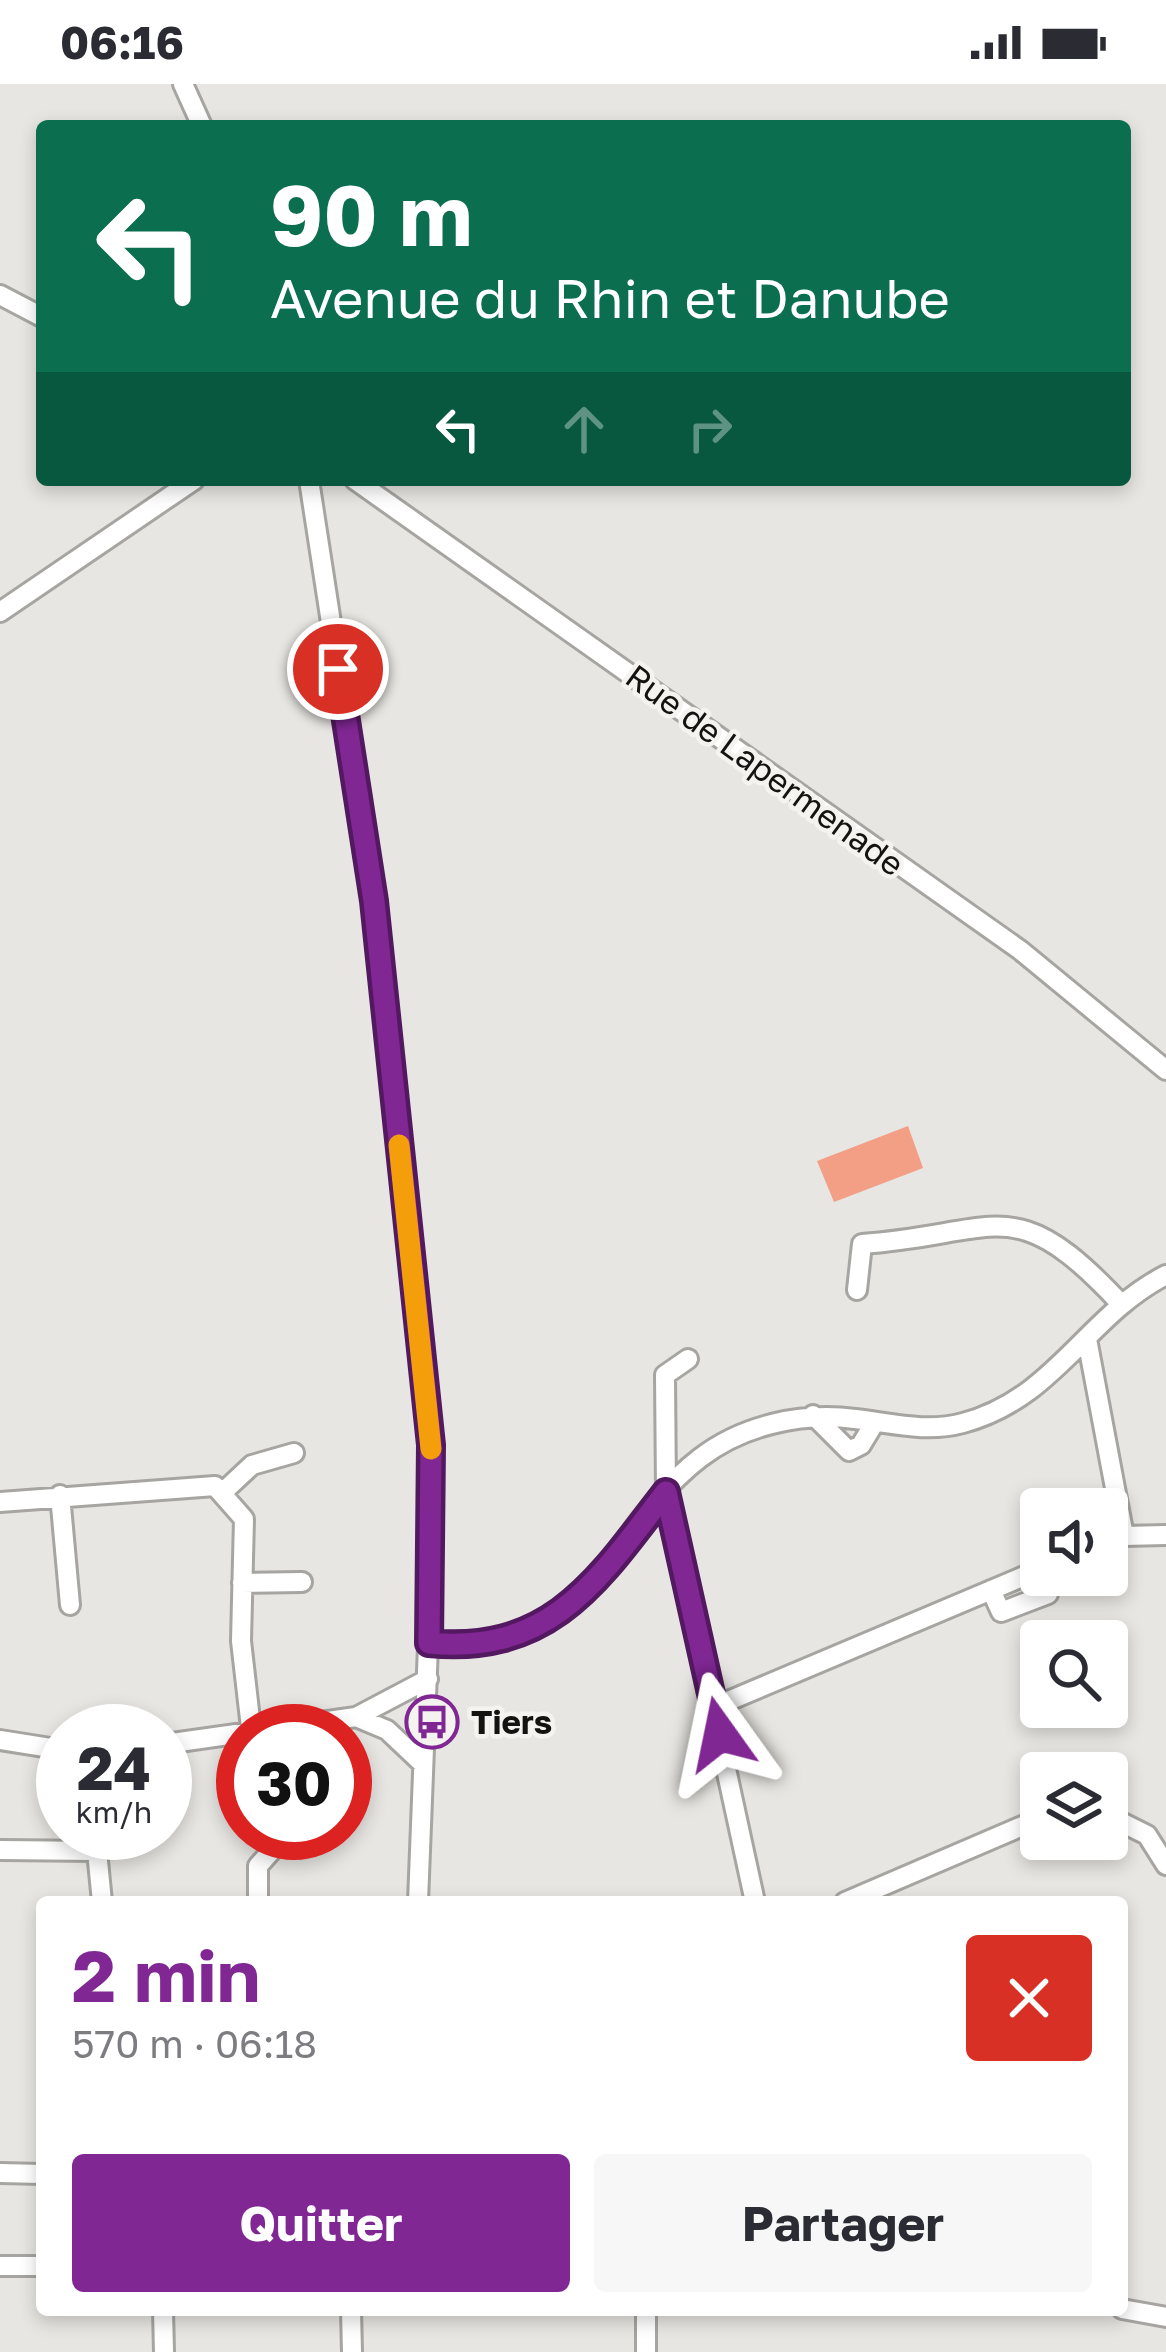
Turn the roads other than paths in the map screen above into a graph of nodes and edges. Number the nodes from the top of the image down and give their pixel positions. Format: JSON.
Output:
{"nodes":[{"id":1,"x":183,"y":84,"type":"edge"},
{"id":2,"x":199,"y":120,"type":"edge"},
{"id":3,"x":0,"y":295,"type":"edge"},
{"id":4,"x":36,"y":314,"type":"edge"},
{"id":5,"x":185,"y":486,"type":"edge"},
{"id":6,"x":310,"y":486,"type":"edge"},
{"id":7,"x":363,"y":486,"type":"edge"},
{"id":8,"x":0,"y":611,"type":"edge"},
{"id":9,"x":1166,"y":1070,"type":"edge"},
{"id":10,"x":1166,"y":1275,"type":"edge"},
{"id":11,"x":857,"y":1289,"type":"dead end"},
{"id":12,"x":1121,"y":1304,"type":"junction"},
{"id":13,"x":1087,"y":1340,"type":"junction"},
{"id":14,"x":688,"y":1359,"type":"dead end"},
{"id":15,"x":813,"y":1415,"type":"junction"},
{"id":16,"x":875,"y":1422,"type":"junction"},
{"id":17,"x":295,"y":1453,"type":"dead end"},
{"id":18,"x":1108,"y":1488,"type":"edge"},
{"id":19,"x":666,"y":1492,"type":"junction"},
{"id":20,"x":222,"y":1493,"type":"junction"},
{"id":21,"x":60,"y":1495,"type":"junction"},
{"id":22,"x":0,"y":1502,"type":"edge"},
{"id":23,"x":1166,"y":1535,"type":"edge"},
{"id":24,"x":1128,"y":1538,"type":"edge"},
{"id":25,"x":1020,"y":1580,"type":"edge"},
{"id":26,"x":302,"y":1582,"type":"dead end"},
{"id":27,"x":242,"y":1583,"type":"junction"},
{"id":28,"x":70,"y":1605,"type":"dead end"},
{"id":29,"x":429,"y":1643,"type":"junction"},
{"id":30,"x":428,"y":1679,"type":"junction"},
{"id":31,"x":248,"y":1704,"type":"edge"},
{"id":32,"x":714,"y":1707,"type":"junction"},
{"id":33,"x":372,"y":1709,"type":"edge"},
{"id":34,"x":372,"y":1724,"type":"edge"},
{"id":35,"x":0,"y":1740,"type":"edge"},
{"id":36,"x":36,"y":1746,"type":"edge"},
{"id":37,"x":423,"y":1764,"type":"junction"},
{"id":38,"x":1128,"y":1826,"type":"edge"},
{"id":39,"x":1020,"y":1827,"type":"edge"},
{"id":40,"x":36,"y":1847,"type":"edge"},
{"id":41,"x":0,"y":1850,"type":"edge"},
{"id":42,"x":99,"y":1860,"type":"edge"},
{"id":43,"x":263,"y":1860,"type":"edge"},
{"id":44,"x":1166,"y":1865,"type":"edge"},
{"id":45,"x":102,"y":1896,"type":"edge"},
{"id":46,"x":258,"y":1896,"type":"edge"},
{"id":47,"x":418,"y":1896,"type":"edge"},
{"id":48,"x":753,"y":1896,"type":"edge"},
{"id":49,"x":859,"y":1896,"type":"edge"},
{"id":50,"x":0,"y":2174,"type":"edge"},
{"id":51,"x":36,"y":2174,"type":"edge"},
{"id":52,"x":0,"y":2266,"type":"edge"},
{"id":53,"x":36,"y":2266,"type":"edge"},
{"id":54,"x":1128,"y":2309,"type":"edge"},
{"id":55,"x":163,"y":2316,"type":"edge"},
{"id":56,"x":351,"y":2316,"type":"edge"},
{"id":57,"x":646,"y":2316,"type":"edge"},
{"id":58,"x":1166,"y":2318,"type":"edge"},
{"id":59,"x":164,"y":2352,"type":"edge"},
{"id":60,"x":352,"y":2352,"type":"edge"},
{"id":61,"x":646,"y":2352,"type":"edge"}],
"edges":[{"from":1,"to":2,"type":"street"},
{"from":3,"to":4,"type":"street"},
{"from":5,"to":8,"type":"street"},
{"from":6,"to":29,"type":"street"},
{"from":7,"to":9,"type":"street","name":"Rue de Lapermenade"},
{"from":10,"to":12,"type":"street"},
{"from":11,"to":12,"type":"street"},
{"from":12,"to":13,"type":"street"},
{"from":13,"to":16,"type":"street"},
{"from":13,"to":18,"type":"street"},
{"from":14,"to":19,"type":"street"},
{"from":15,"to":16,"type":"street"},
{"from":15,"to":16,"type":"street"},
{"from":15,"to":19,"type":"street"},
{"from":17,"to":20,"type":"street"},
{"from":19,"to":29,"type":"street"},
{"from":19,"to":32,"type":"street"},
{"from":20,"to":21,"type":"street"},
{"from":20,"to":27,"type":"street"},
{"from":21,"to":22,"type":"street"},
{"from":21,"to":28,"type":"street"},
{"from":23,"to":24,"type":"street"},
{"from":25,"to":32,"type":"street"},
{"from":26,"to":27,"type":"street"},
{"from":27,"to":31,"type":"street"},
{"from":29,"to":30,"type":"street"},
{"from":30,"to":33,"type":"street"},
{"from":30,"to":37,"type":"street"},
{"from":32,"to":48,"type":"street"},
{"from":34,"to":37,"type":"street"},
{"from":35,"to":36,"type":"street"},
{"from":37,"to":47,"type":"street"},
{"from":38,"to":44,"type":"street"},
{"from":39,"to":49,"type":"street"},
{"from":40,"to":41,"type":"street"},
{"from":42,"to":45,"type":"street"},
{"from":43,"to":46,"type":"street"},
{"from":50,"to":51,"type":"street"},
{"from":52,"to":53,"type":"street"},
{"from":54,"to":58,"type":"street"},
{"from":55,"to":59,"type":"street"},
{"from":56,"to":60,"type":"street"},
{"from":57,"to":61,"type":"street"}]}
